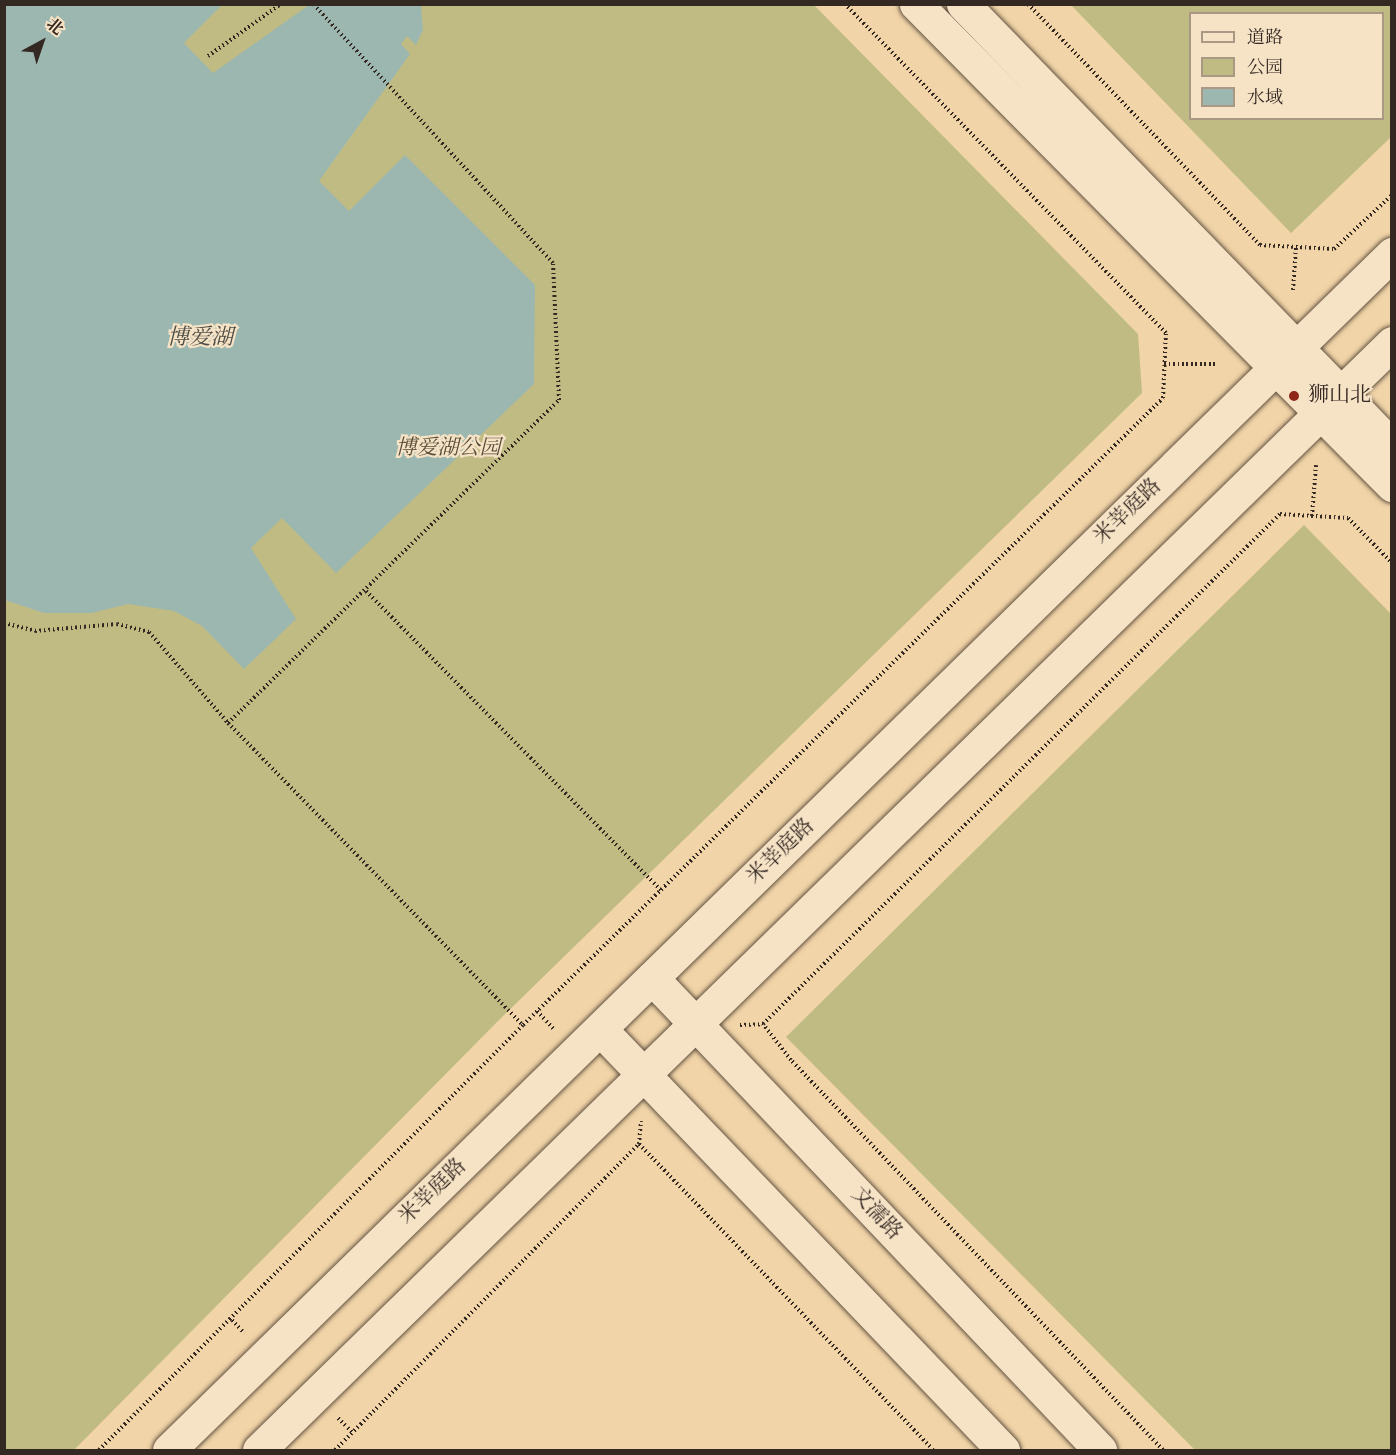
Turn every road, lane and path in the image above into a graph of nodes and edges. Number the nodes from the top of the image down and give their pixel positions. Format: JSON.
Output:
{"nodes":[{"id":1,"x":281,"y":4,"type":"edge"},
{"id":2,"x":313,"y":4,"type":"edge"},
{"id":3,"x":845,"y":4,"type":"edge"},
{"id":4,"x":916,"y":4,"type":"edge"},
{"id":5,"x":963,"y":4,"type":"edge"},
{"id":6,"x":1028,"y":4,"type":"edge"},
{"id":7,"x":208,"y":56,"type":"dead end"},
{"id":8,"x":1392,"y":195,"type":"edge"},
{"id":9,"x":1296,"y":247,"type":"junction"},
{"id":10,"x":1392,"y":254,"type":"edge"},
{"id":11,"x":1293,"y":290,"type":"dead end"},
{"id":12,"x":1392,"y":343,"type":"edge"},
{"id":13,"x":1285,"y":358,"type":"junction"},
{"id":14,"x":1164,"y":364,"type":"junction"},
{"id":15,"x":1217,"y":364,"type":"dead end"},
{"id":16,"x":1331,"y":403,"type":"junction"},
{"id":17,"x":1392,"y":446,"type":"edge"},
{"id":18,"x":1316,"y":465,"type":"dead end"},
{"id":19,"x":1392,"y":485,"type":"edge"},
{"id":20,"x":1312,"y":516,"type":"junction"},
{"id":21,"x":1392,"y":562,"type":"edge"},
{"id":22,"x":366,"y":591,"type":"junction"},
{"id":23,"x":4,"y":623,"type":"edge"},
{"id":24,"x":228,"y":723,"type":"junction"},
{"id":25,"x":661,"y":890,"type":"junction"},
{"id":26,"x":652,"y":978,"type":"junction"},
{"id":27,"x":537,"y":1011,"type":"junction"},
{"id":28,"x":696,"y":1024,"type":"junction"},
{"id":29,"x":763,"y":1024,"type":"junction"},
{"id":30,"x":524,"y":1025,"type":"junction"},
{"id":31,"x":740,"y":1025,"type":"dead end"},
{"id":32,"x":600,"y":1029,"type":"junction"},
{"id":33,"x":560,"y":1035,"type":"dead end"},
{"id":34,"x":643,"y":1074,"type":"junction"},
{"id":35,"x":642,"y":1121,"type":"dead end"},
{"id":36,"x":639,"y":1144,"type":"junction"},
{"id":37,"x":329,"y":1410,"type":"dead end"},
{"id":38,"x":353,"y":1433,"type":"junction"},
{"id":39,"x":99,"y":1450,"type":"edge"},
{"id":40,"x":169,"y":1450,"type":"edge"},
{"id":41,"x":259,"y":1450,"type":"edge"},
{"id":42,"x":335,"y":1450,"type":"edge"},
{"id":43,"x":933,"y":1450,"type":"edge"},
{"id":44,"x":1003,"y":1450,"type":"edge"},
{"id":45,"x":1100,"y":1450,"type":"edge"},
{"id":46,"x":1163,"y":1450,"type":"edge"}],
"edges":[{"from":1,"to":7,"type":"path"},
{"from":2,"to":22,"type":"path"},
{"from":3,"to":14,"type":"path"},
{"from":4,"to":13,"type":"street"},
{"from":5,"to":13,"type":"street"},
{"from":6,"to":9,"type":"path"},
{"from":8,"to":9,"type":"path"},
{"from":9,"to":11,"type":"path"},
{"from":10,"to":13,"type":"street","name":"米莘庭路"},
{"from":12,"to":16,"type":"street"},
{"from":13,"to":16,"type":"street"},
{"from":13,"to":26,"type":"street","name":"米莘庭路"},
{"from":14,"to":15,"type":"path"},
{"from":14,"to":25,"type":"path"},
{"from":16,"to":17,"type":"street"},
{"from":16,"to":19,"type":"street"},
{"from":16,"to":28,"type":"street"},
{"from":18,"to":20,"type":"path"},
{"from":20,"to":21,"type":"path"},
{"from":20,"to":29,"type":"path"},
{"from":22,"to":24,"type":"path"},
{"from":22,"to":25,"type":"path"},
{"from":23,"to":24,"type":"path"},
{"from":24,"to":30,"type":"path"},
{"from":25,"to":27,"type":"path"},
{"from":26,"to":28,"type":"street","name":"文濡路"},
{"from":26,"to":32,"type":"street","name":"米莘庭路"},
{"from":27,"to":30,"type":"path"},
{"from":27,"to":33,"type":"path"},
{"from":28,"to":34,"type":"street"},
{"from":28,"to":45,"type":"street","name":"文濡路"},
{"from":29,"to":31,"type":"path"},
{"from":29,"to":46,"type":"path"},
{"from":30,"to":39,"type":"path"},
{"from":32,"to":34,"type":"street"},
{"from":32,"to":40,"type":"street","name":"米莘庭路"},
{"from":34,"to":41,"type":"street"},
{"from":34,"to":44,"type":"street"},
{"from":35,"to":36,"type":"path"},
{"from":36,"to":38,"type":"path"},
{"from":36,"to":43,"type":"path"},
{"from":37,"to":38,"type":"path"},
{"from":38,"to":42,"type":"path"}]}
